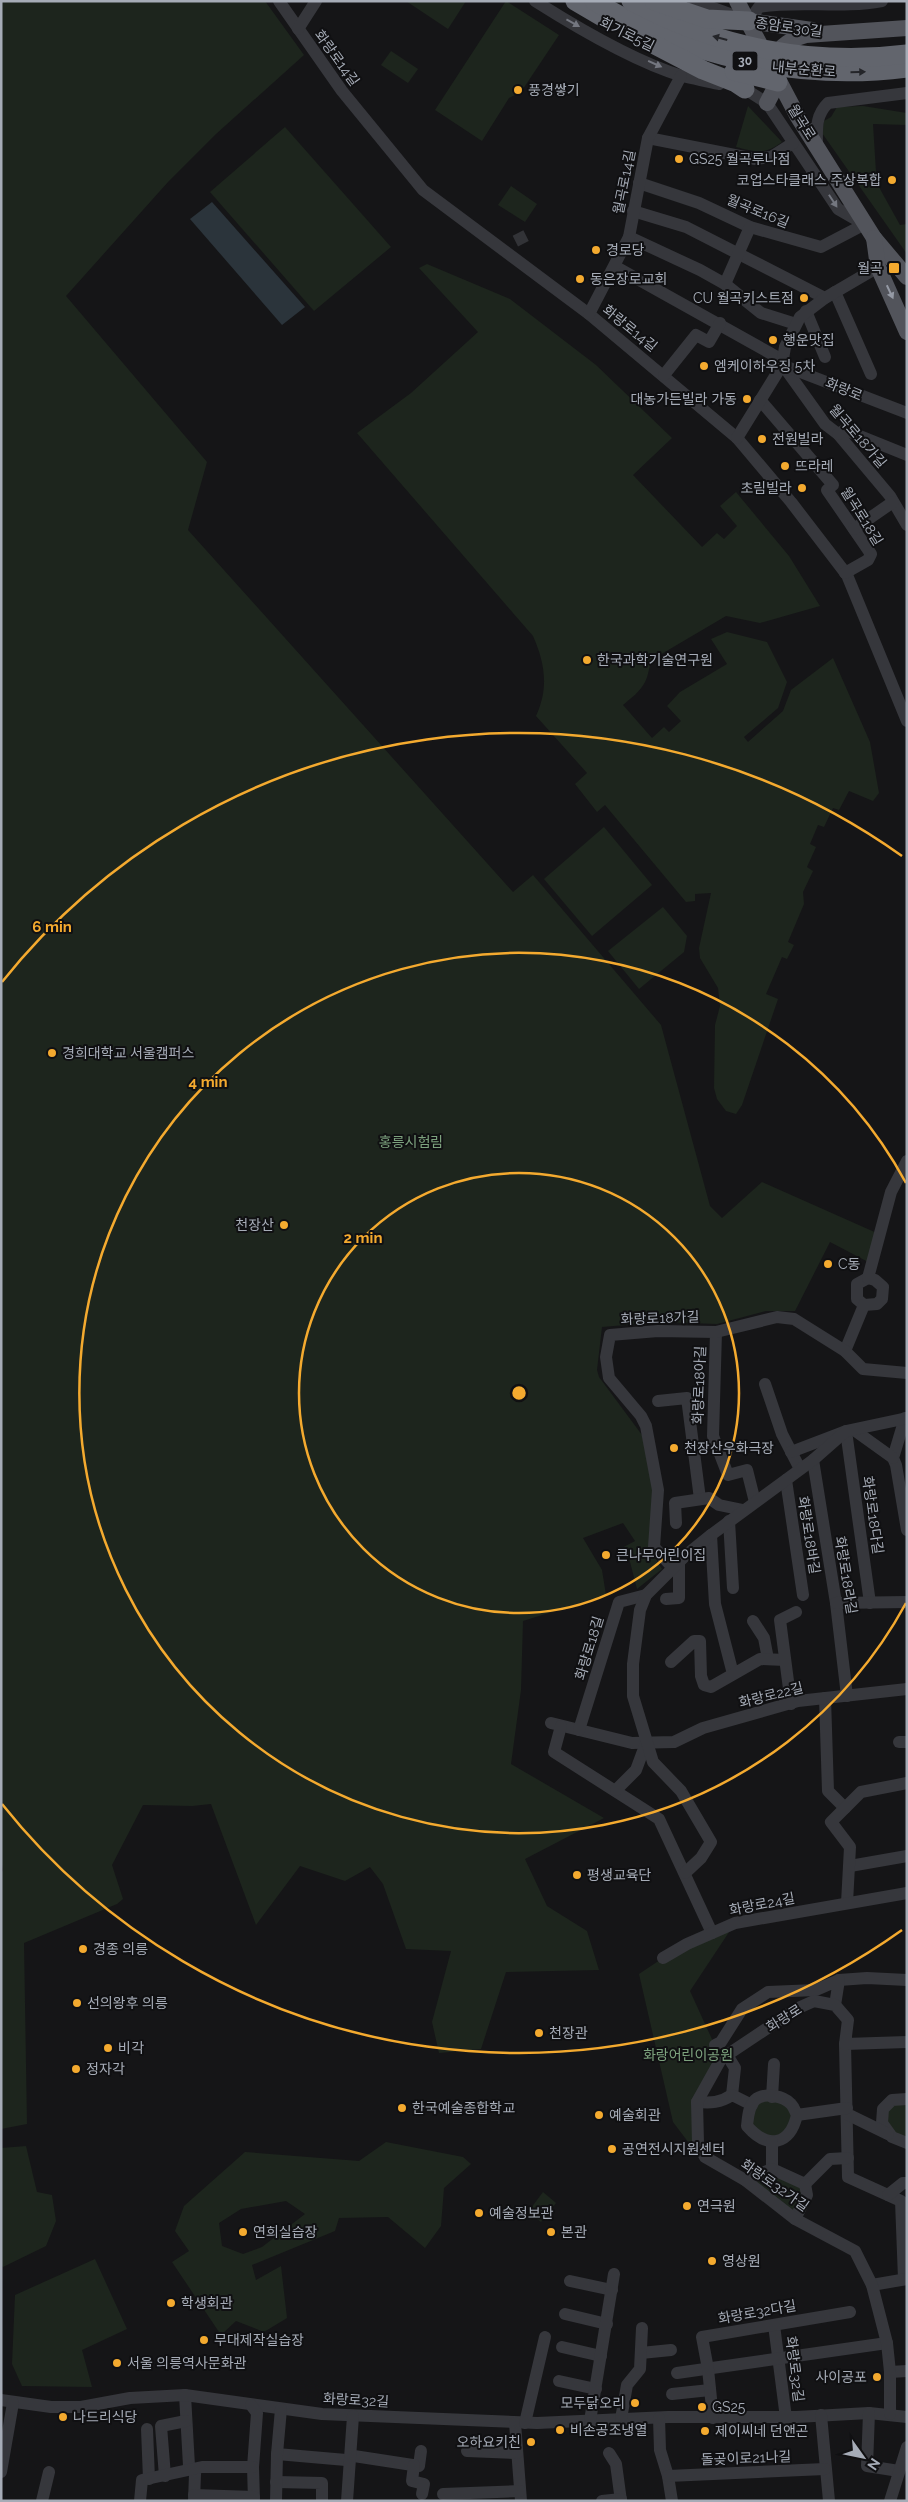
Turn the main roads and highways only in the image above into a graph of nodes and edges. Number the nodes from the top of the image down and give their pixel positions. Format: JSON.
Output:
{"nodes":[{"id":1,"x":575,"y":1,"type":"edge"},
{"id":2,"x":594,"y":1,"type":"edge"},
{"id":3,"x":631,"y":1,"type":"edge"},
{"id":4,"x":654,"y":1,"type":"edge"},
{"id":5,"x":737,"y":1,"type":"edge"},
{"id":6,"x":907,"y":28,"type":"edge"},
{"id":7,"x":752,"y":29,"type":"junction"},
{"id":8,"x":830,"y":32,"type":"junction"},
{"id":9,"x":907,"y":54,"type":"edge"},
{"id":10,"x":677,"y":55,"type":"junction"},
{"id":11,"x":775,"y":56,"type":"junction"},
{"id":12,"x":907,"y":68,"type":"edge"},
{"id":13,"x":741,"y":86,"type":"road end"},
{"id":14,"x":776,"y":94,"type":"junction"},
{"id":15,"x":874,"y":238,"type":"junction"},
{"id":16,"x":907,"y":277,"type":"edge"},
{"id":17,"x":904,"y":325,"type":"edge"}],
"edges":[{"from":1,"to":10,"type":"highway"},
{"from":2,"to":12,"type":"highway","name":"내부순환로","number":"30","one_way":true},
{"from":9,"to":3,"type":"highway","name":"내부순환로","number":"30","one_way":true},
{"from":4,"to":7,"type":"highway"},
{"from":5,"to":7,"type":"main road","name":"월곡로"},
{"from":6,"to":8,"type":"main road","name":"종암로30길"},
{"from":7,"to":8,"type":"main road","name":"종암로30길"},
{"from":7,"to":11,"type":"main road","name":"월곡로"},
{"from":8,"to":11,"type":"main road","name":"종암로30길"},
{"from":10,"to":13,"type":"highway"},
{"from":10,"to":14,"type":"highway"},
{"from":11,"to":14,"type":"main road","name":"월곡로"},
{"from":14,"to":15,"type":"main road","name":"월곡로"},
{"from":15,"to":16,"type":"main road","name":"월곡로"},
{"from":15,"to":17,"type":"main road","name":"월곡로","one_way":true}]}
